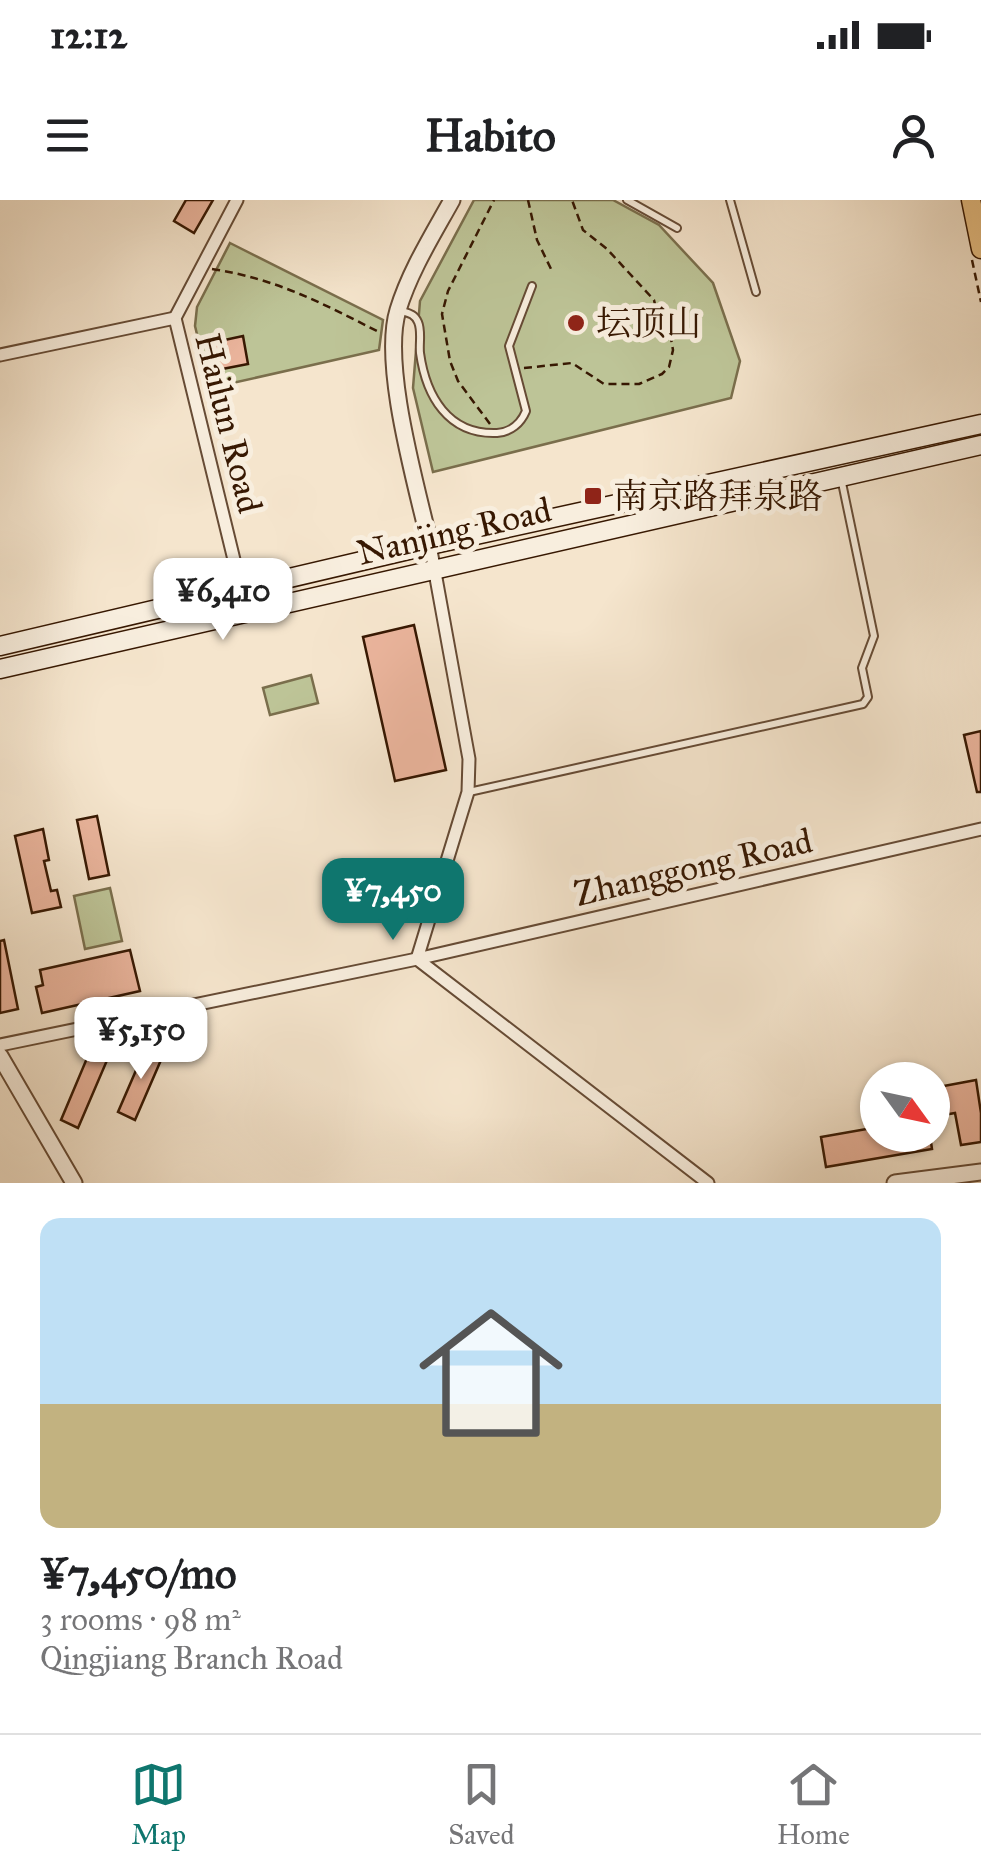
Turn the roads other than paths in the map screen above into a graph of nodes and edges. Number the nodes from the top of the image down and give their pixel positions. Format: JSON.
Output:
{"nodes":[{"id":1,"x":237,"y":200,"type":"edge"},
{"id":2,"x":452,"y":200,"type":"edge"},
{"id":3,"x":627,"y":200,"type":"edge"},
{"id":4,"x":730,"y":200,"type":"edge"},
{"id":5,"x":972,"y":200,"type":"edge"},
{"id":6,"x":677,"y":228,"type":"dead end"},
{"id":7,"x":981,"y":249,"type":"edge"},
{"id":8,"x":532,"y":286,"type":"dead end"},
{"id":9,"x":756,"y":292,"type":"dead end"},
{"id":10,"x":398,"y":310,"type":"junction"},
{"id":11,"x":175,"y":318,"type":"junction"},
{"id":12,"x":0,"y":356,"type":"edge"},
{"id":13,"x":981,"y":424,"type":"edge"},
{"id":14,"x":981,"y":444,"type":"edge"},
{"id":15,"x":841,"y":476,"type":"junction"},
{"id":16,"x":430,"y":545,"type":"junction"},
{"id":17,"x":435,"y":568,"type":"junction"},
{"id":18,"x":241,"y":589,"type":"junction"},
{"id":19,"x":247,"y":613,"type":"junction"},
{"id":20,"x":0,"y":646,"type":"edge"},
{"id":21,"x":0,"y":669,"type":"edge"},
{"id":22,"x":468,"y":792,"type":"junction"},
{"id":23,"x":981,"y":829,"type":"edge"},
{"id":24,"x":417,"y":959,"type":"junction"},
{"id":25,"x":0,"y":1045,"type":"edge"},
{"id":26,"x":0,"y":1056,"type":"edge"},
{"id":27,"x":981,"y":1172,"type":"edge"},
{"id":28,"x":74,"y":1183,"type":"edge"},
{"id":29,"x":708,"y":1183,"type":"edge"},
{"id":30,"x":895,"y":1183,"type":"edge"}],
"edges":[{"from":1,"to":11,"type":"street","name":"Hailun Road"},
{"from":2,"to":10,"type":"street"},
{"from":3,"to":6,"type":"lane"},
{"from":4,"to":9,"type":"lane"},
{"from":5,"to":7,"type":"main road"},
{"from":8,"to":10,"type":"lane"},
{"from":10,"to":16,"type":"street"},
{"from":11,"to":12,"type":"street"},
{"from":11,"to":18,"type":"street","name":"Hailun Road"},
{"from":13,"to":16,"type":"main road","name":"Nanjing Road"},
{"from":14,"to":15,"type":"main road","name":"Nanjing Road"},
{"from":15,"to":17,"type":"main road","name":"Nanjing Road"},
{"from":15,"to":22,"type":"lane"},
{"from":16,"to":17,"type":"street"},
{"from":16,"to":18,"type":"main road","name":"Nanjing Road"},
{"from":17,"to":19,"type":"main road","name":"Nanjing Road"},
{"from":17,"to":22,"type":"street"},
{"from":18,"to":19,"type":"street","name":"Hailun Road"},
{"from":18,"to":20,"type":"main road","name":"Nanjing Road"},
{"from":19,"to":21,"type":"main road","name":"Nanjing Road"},
{"from":22,"to":24,"type":"street"},
{"from":23,"to":24,"type":"street","name":"Zhanggong Road"},
{"from":24,"to":25,"type":"street","name":"Zhanggong Road"},
{"from":24,"to":29,"type":"street"},
{"from":26,"to":28,"type":"street"},
{"from":27,"to":30,"type":"street"}]}
